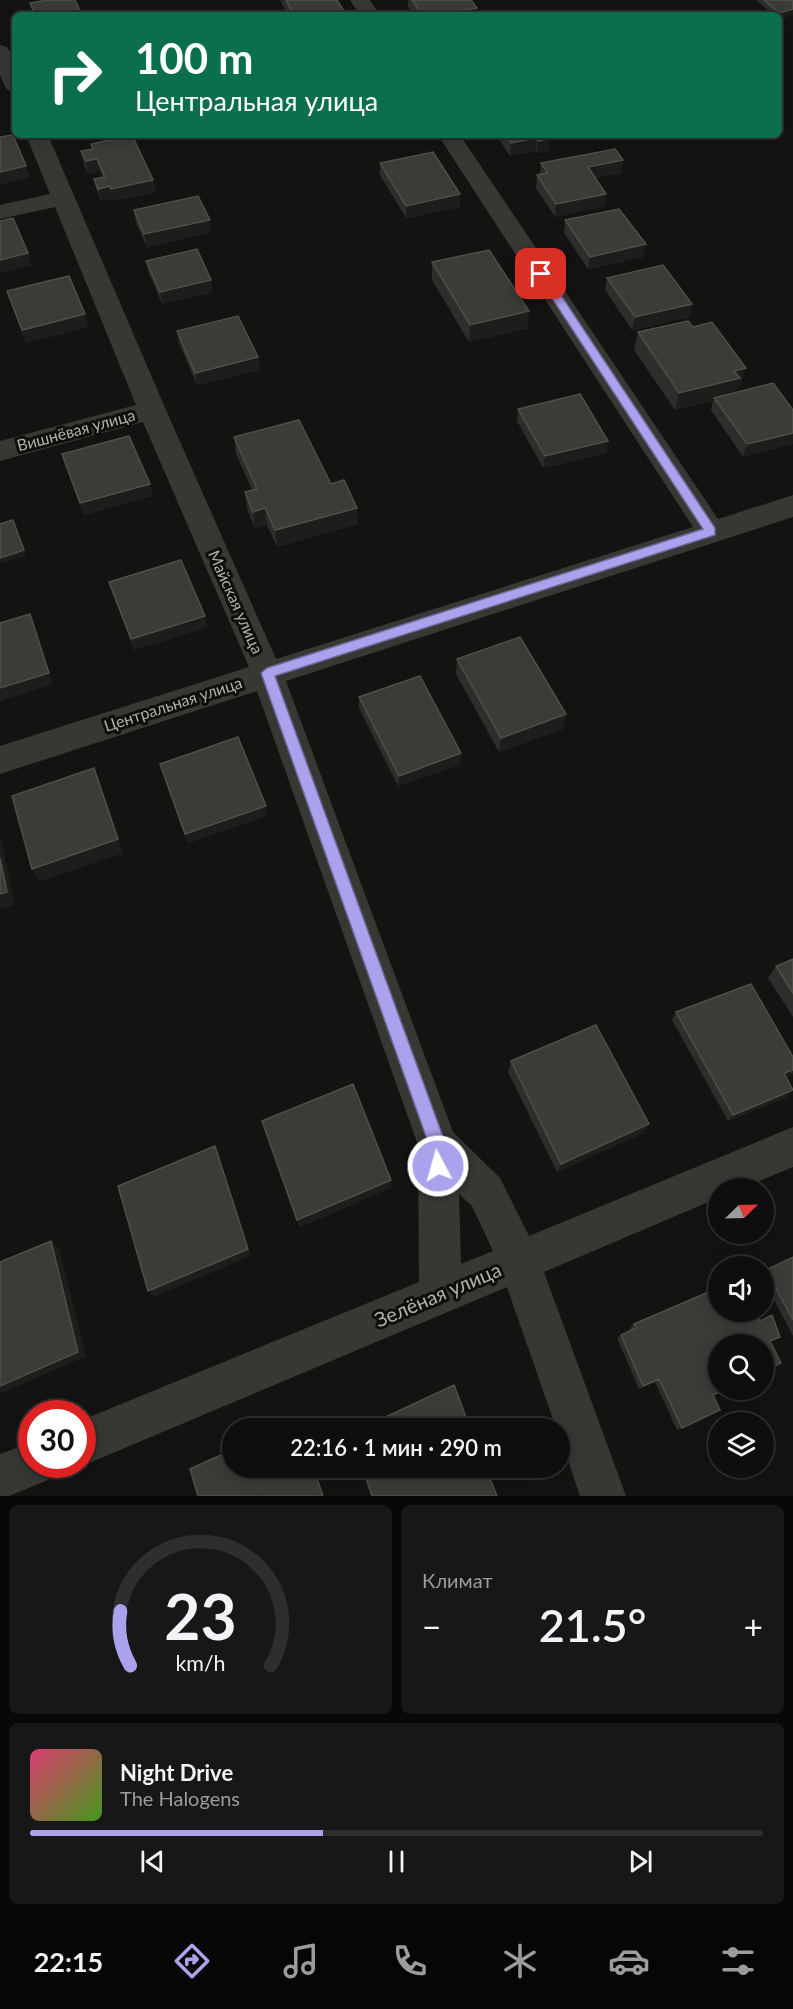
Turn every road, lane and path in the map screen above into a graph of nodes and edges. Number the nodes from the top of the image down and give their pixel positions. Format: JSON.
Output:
{"nodes":[{"id":1,"x":0,"y":51,"type":"edge"},
{"id":2,"x":12,"y":78,"type":"edge"},
{"id":3,"x":38,"y":138,"type":"edge"},
{"id":4,"x":451,"y":138,"type":"edge"},
{"id":5,"x":65,"y":198,"type":"junction"},
{"id":6,"x":0,"y":212,"type":"edge"},
{"id":7,"x":152,"y":410,"type":"junction"},
{"id":8,"x":0,"y":450,"type":"edge"},
{"id":9,"x":793,"y":506,"type":"edge"},
{"id":10,"x":711,"y":531,"type":"junction"},
{"id":11,"x":267,"y":673,"type":"junction"},
{"id":12,"x":0,"y":760,"type":"edge"},
{"id":13,"x":438,"y":1145,"type":"junction"},
{"id":14,"x":793,"y":1147,"type":"edge"},
{"id":15,"x":519,"y":1261,"type":"junction"},
{"id":16,"x":440,"y":1295,"type":"junction"},
{"id":17,"x":96,"y":1437,"type":"edge"},
{"id":18,"x":18,"y":1470,"type":"edge"},
{"id":19,"x":0,"y":1477,"type":"edge"},
{"id":20,"x":603,"y":1496,"type":"edge"}],
"edges":[{"from":1,"to":2,"type":"street"},
{"from":3,"to":5,"type":"street","name":"Майская улица"},
{"from":4,"to":10,"type":"street"},
{"from":5,"to":6,"type":"street"},
{"from":5,"to":7,"type":"street","name":"Майская улица"},
{"from":7,"to":8,"type":"street","name":"Вишнёвая улица"},
{"from":7,"to":11,"type":"street","name":"Майская улица"},
{"from":9,"to":10,"type":"street","name":"Центральная улица"},
{"from":10,"to":11,"type":"street","name":"Центральная улица"},
{"from":11,"to":12,"type":"street","name":"Центральная улица"},
{"from":11,"to":13,"type":"street","name":"Майская улица"},
{"from":13,"to":15,"type":"street"},
{"from":13,"to":16,"type":"street"},
{"from":14,"to":15,"type":"street","name":"Зелёная улица"},
{"from":15,"to":16,"type":"street","name":"Зелёная улица"},
{"from":15,"to":20,"type":"street"},
{"from":16,"to":17,"type":"street","name":"Зелёная улица"},
{"from":18,"to":19,"type":"street"}]}
